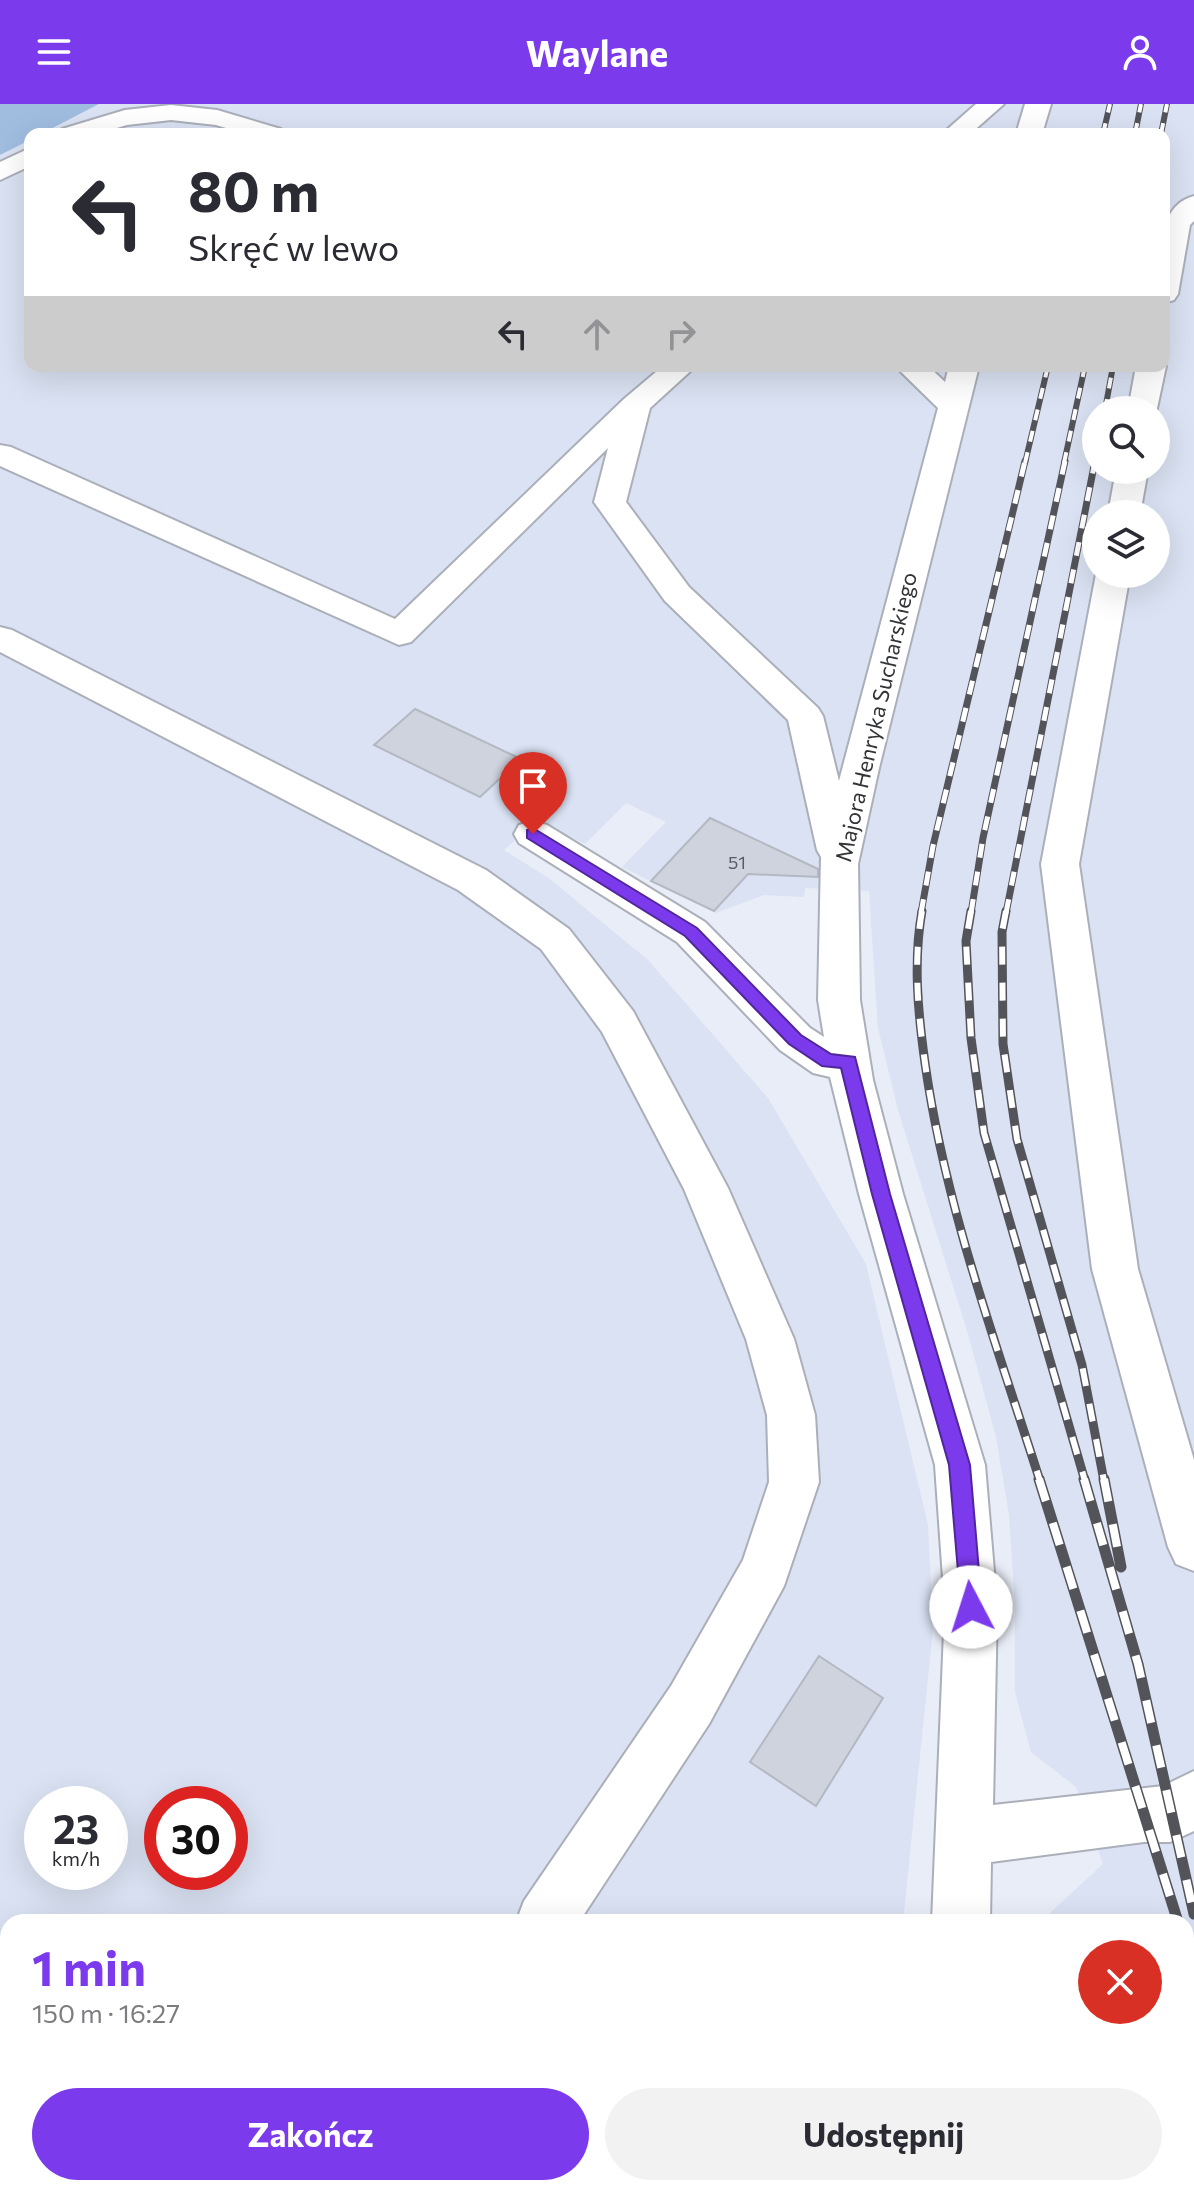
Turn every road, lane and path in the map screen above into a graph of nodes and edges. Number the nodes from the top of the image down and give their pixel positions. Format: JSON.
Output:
{"nodes":[{"id":1,"x":991,"y":104,"type":"edge"},
{"id":2,"x":1038,"y":104,"type":"edge"},
{"id":3,"x":83,"y":128,"type":"edge"},
{"id":4,"x":255,"y":128,"type":"edge"},
{"id":5,"x":962,"y":128,"type":"edge"},
{"id":6,"x":1031,"y":128,"type":"edge"},
{"id":7,"x":24,"y":159,"type":"edge"},
{"id":8,"x":0,"y":172,"type":"edge"},
{"id":9,"x":1194,"y":204,"type":"edge"},
{"id":10,"x":1170,"y":262,"type":"edge"},
{"id":11,"x":674,"y":372,"type":"edge"},
{"id":12,"x":917,"y":372,"type":"edge"},
{"id":13,"x":962,"y":372,"type":"edge"},
{"id":14,"x":1150,"y":372,"type":"edge"},
{"id":15,"x":1146,"y":396,"type":"edge"},
{"id":16,"x":635,"y":405,"type":"junction"},
{"id":17,"x":953,"y":405,"type":"junction"},
{"id":18,"x":0,"y":454,"type":"edge"},
{"id":19,"x":1110,"y":588,"type":"edge"},
{"id":20,"x":0,"y":638,"type":"edge"},
{"id":21,"x":533,"y":834,"type":"dead end"},
{"id":22,"x":839,"y":876,"type":"junction"},
{"id":23,"x":848,"y":1061,"type":"junction"},
{"id":24,"x":1194,"y":1547,"type":"edge"},
{"id":25,"x":1194,"y":1799,"type":"edge"},
{"id":26,"x":963,"y":1837,"type":"junction"},
{"id":27,"x":550,"y":1914,"type":"edge"},
{"id":28,"x":961,"y":1914,"type":"edge"}],
"edges":[{"from":1,"to":5,"type":"street"},
{"from":2,"to":6,"type":"street"},
{"from":3,"to":4,"type":"street"},
{"from":7,"to":8,"type":"street"},
{"from":9,"to":10,"type":"street"},
{"from":11,"to":16,"type":"street"},
{"from":12,"to":17,"type":"street"},
{"from":13,"to":17,"type":"street","name":"Majora Henryka Sucharskiego"},
{"from":14,"to":15,"type":"street"},
{"from":16,"to":18,"type":"street"},
{"from":16,"to":22,"type":"street"},
{"from":17,"to":22,"type":"street","name":"Majora Henryka Sucharskiego"},
{"from":19,"to":24,"type":"street"},
{"from":20,"to":27,"type":"street"},
{"from":21,"to":23,"type":"street"},
{"from":22,"to":23,"type":"street","name":"Majora Henryka Sucharskiego"},
{"from":23,"to":26,"type":"street","name":"Majora Henryka Sucharskiego"},
{"from":25,"to":26,"type":"street"},
{"from":26,"to":28,"type":"street","name":"Majora Henryka Sucharskiego"}]}
